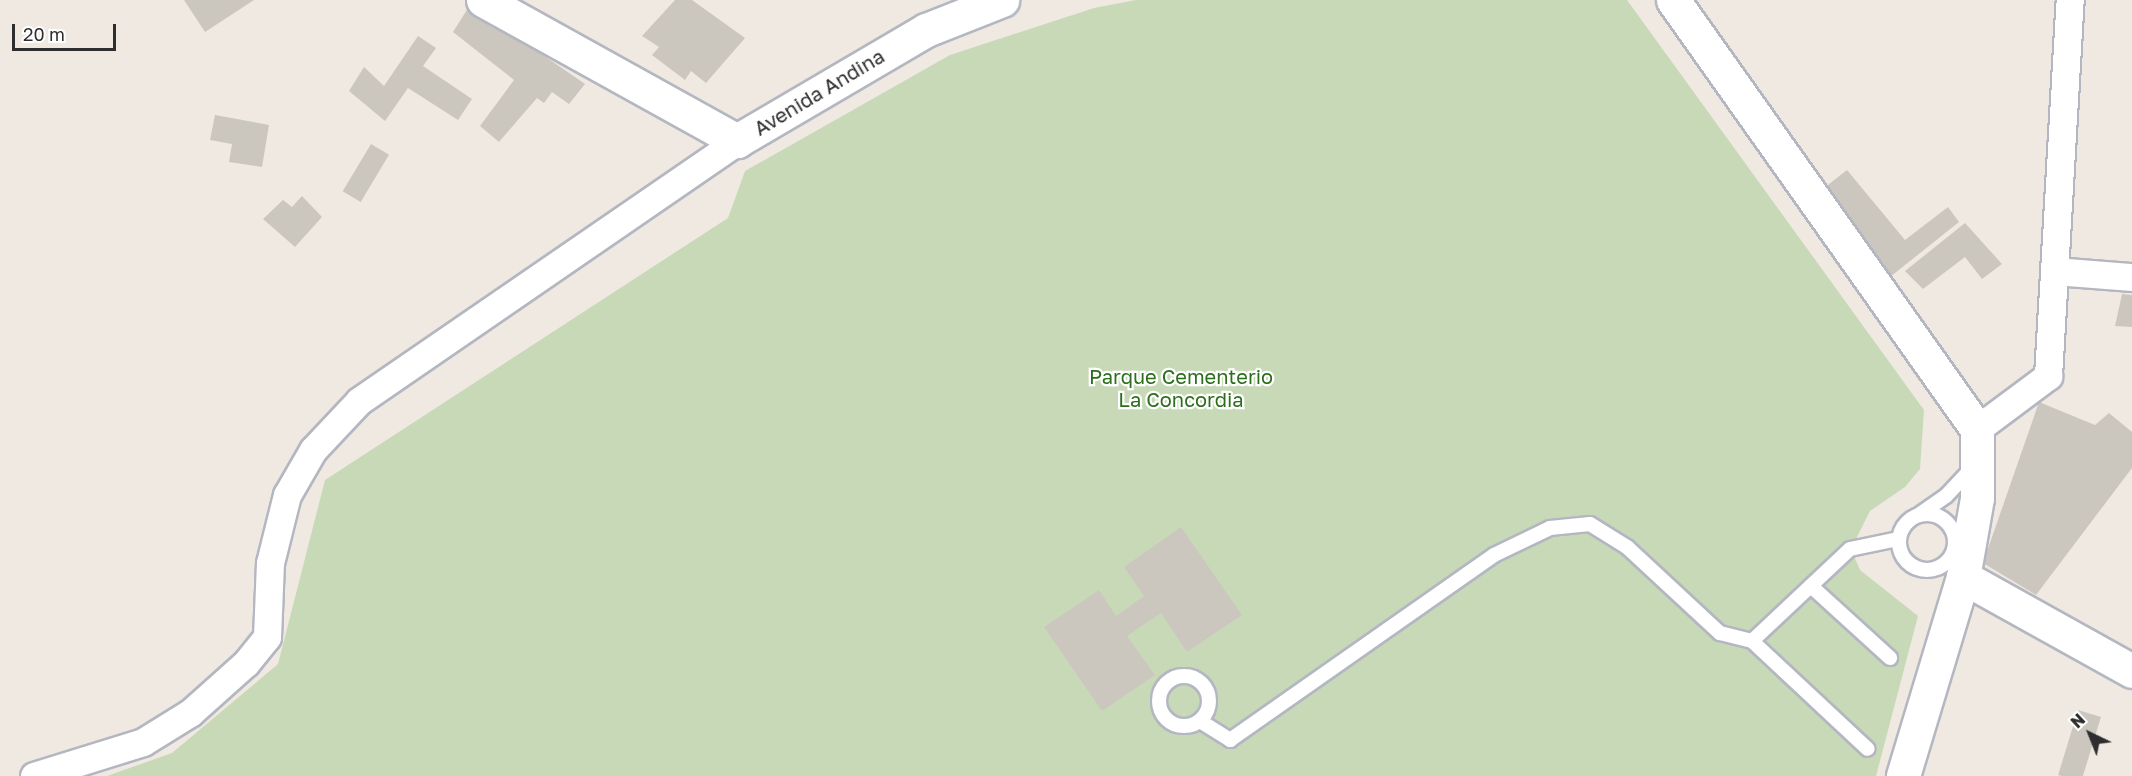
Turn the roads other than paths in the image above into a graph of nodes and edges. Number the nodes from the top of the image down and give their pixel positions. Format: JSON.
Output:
{"nodes":[{"id":1,"x":483,"y":0,"type":"edge"},
{"id":2,"x":1002,"y":0,"type":"edge"},
{"id":3,"x":1673,"y":0,"type":"edge"},
{"id":4,"x":2070,"y":0,"type":"edge"},
{"id":5,"x":737,"y":141,"type":"junction"},
{"id":6,"x":2055,"y":271,"type":"junction"},
{"id":7,"x":2132,"y":277,"type":"edge"},
{"id":8,"x":1977,"y":429,"type":"junction"},
{"id":9,"x":1977,"y":463,"type":"junction"},
{"id":10,"x":1920,"y":514,"type":"junction"},
{"id":11,"x":1954,"y":536,"type":"junction"},
{"id":12,"x":1898,"y":539,"type":"junction"},
{"id":13,"x":1928,"y":570,"type":"junction"},
{"id":14,"x":1963,"y":577,"type":"junction"},
{"id":15,"x":1811,"y":586,"type":"junction"},
{"id":16,"x":1752,"y":641,"type":"junction"},
{"id":17,"x":1890,"y":658,"type":"dead end"},
{"id":18,"x":2132,"y":672,"type":"edge"},
{"id":19,"x":1200,"y":721,"type":"dead end"},
{"id":20,"x":1868,"y":749,"type":"dead end"},
{"id":21,"x":34,"y":776,"type":"edge"},
{"id":22,"x":1903,"y":776,"type":"edge"}],
"edges":[{"from":1,"to":5,"type":"street","name":"Avenida Andina"},
{"from":2,"to":5,"type":"street","name":"Avenida Andina"},
{"from":3,"to":8,"type":"street"},
{"from":4,"to":6,"type":"street"},
{"from":5,"to":21,"type":"street"},
{"from":6,"to":7,"type":"street"},
{"from":6,"to":8,"type":"street"},
{"from":8,"to":9,"type":"street"},
{"from":9,"to":10,"type":"lane"},
{"from":9,"to":14,"type":"street"},
{"from":10,"to":11,"type":"lane"},
{"from":10,"to":12,"type":"lane"},
{"from":11,"to":13,"type":"lane"},
{"from":11,"to":14,"type":"lane"},
{"from":12,"to":13,"type":"lane"},
{"from":12,"to":15,"type":"lane"},
{"from":13,"to":14,"type":"lane"},
{"from":14,"to":18,"type":"street"},
{"from":14,"to":22,"type":"street"},
{"from":15,"to":16,"type":"lane"},
{"from":15,"to":17,"type":"lane"},
{"from":16,"to":19,"type":"lane"},
{"from":16,"to":20,"type":"lane"}]}
